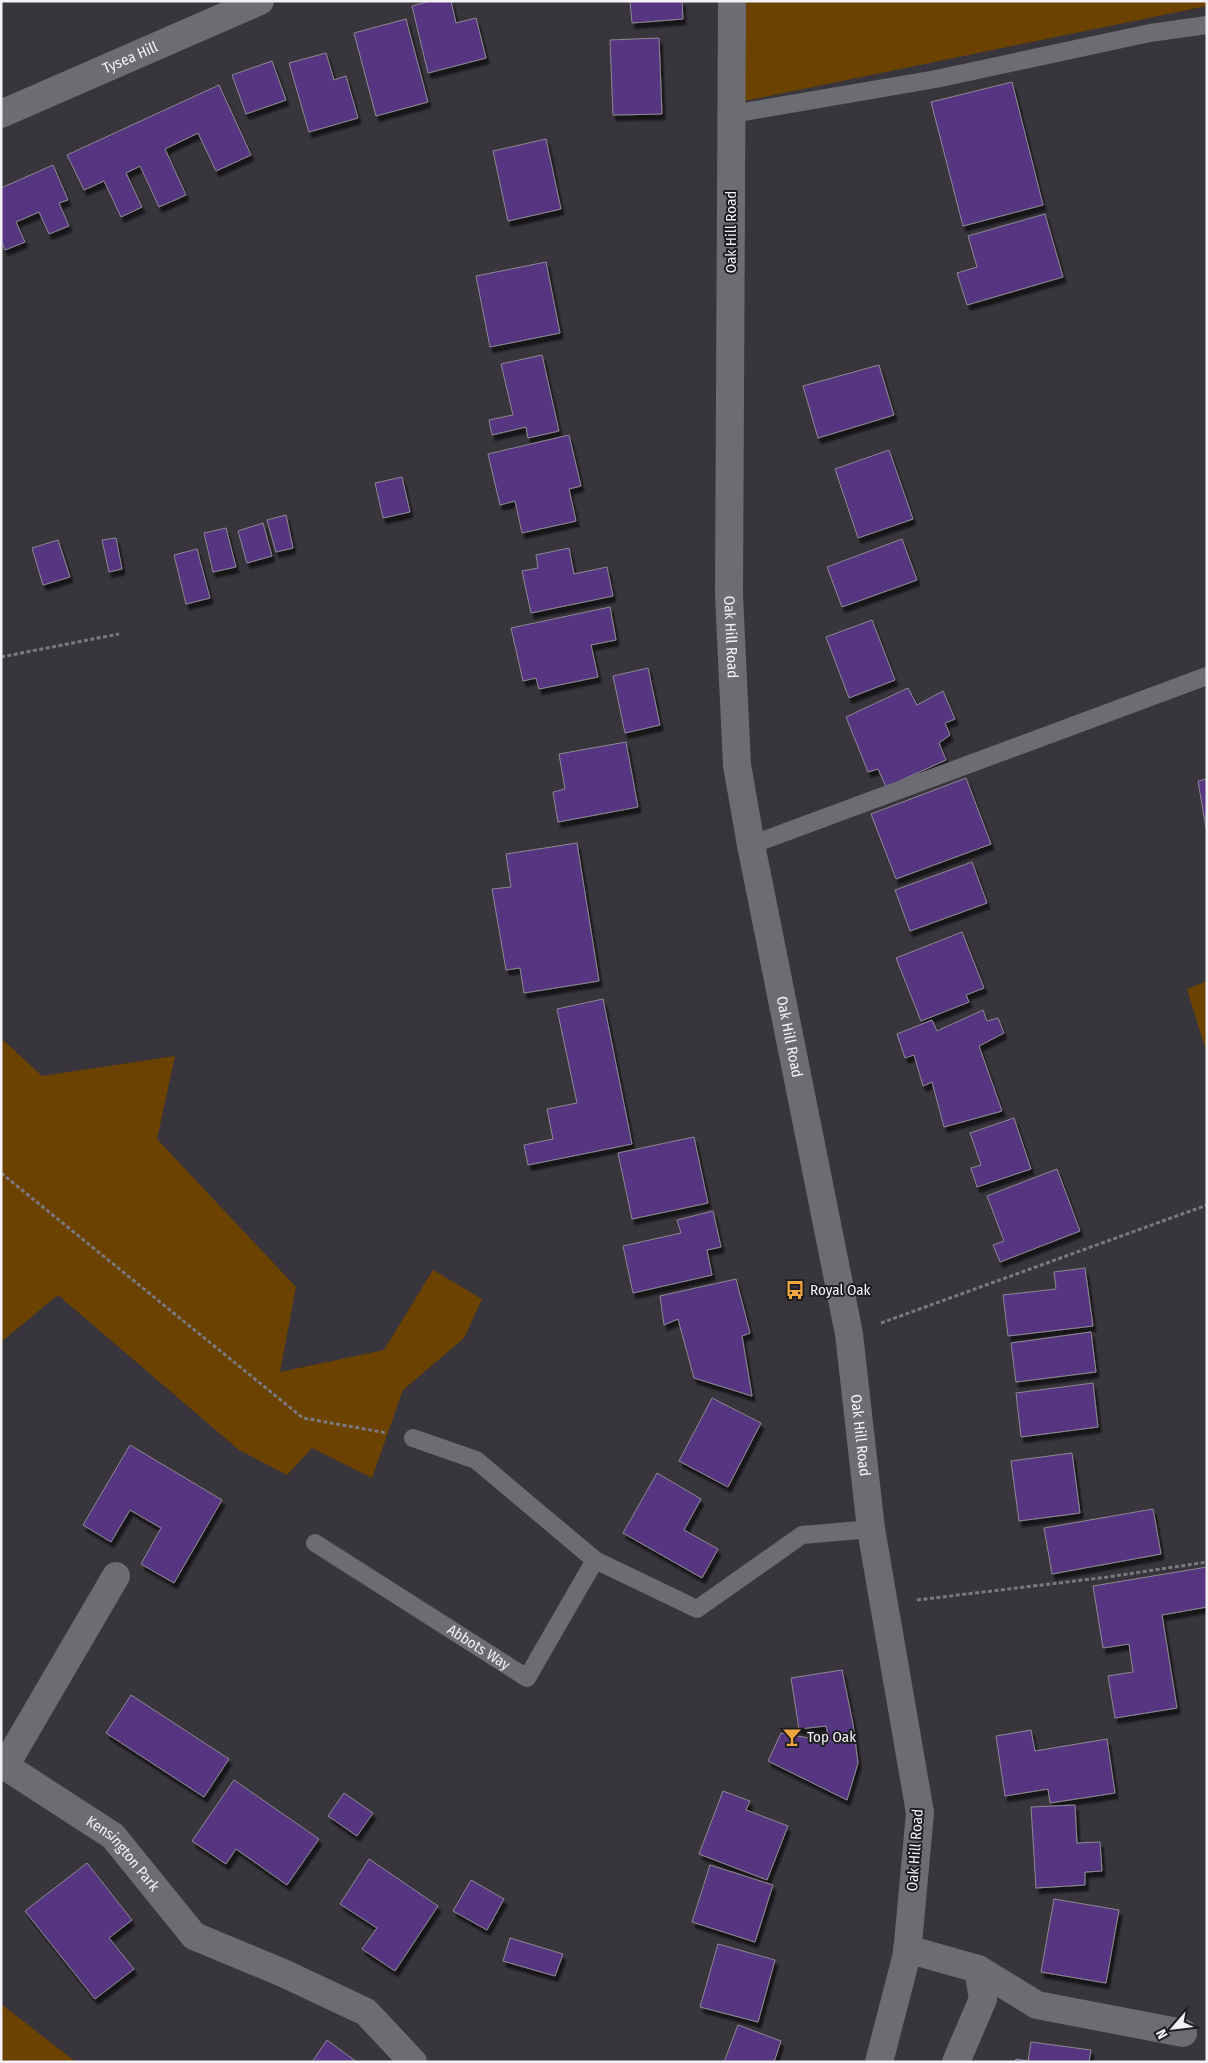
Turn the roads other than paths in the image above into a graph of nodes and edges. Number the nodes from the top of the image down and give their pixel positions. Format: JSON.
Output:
{"nodes":[{"id":1,"x":260,"y":1,"type":"edge"},
{"id":2,"x":732,"y":1,"type":"edge"},
{"id":3,"x":1207,"y":25,"type":"edge"},
{"id":4,"x":1,"y":114,"type":"edge"},
{"id":5,"x":732,"y":114,"type":"junction"},
{"id":6,"x":1207,"y":676,"type":"edge"},
{"id":7,"x":751,"y":845,"type":"junction"},
{"id":8,"x":413,"y":1438,"type":"road end"},
{"id":9,"x":870,"y":1529,"type":"junction"},
{"id":10,"x":315,"y":1543,"type":"dead end"},
{"id":11,"x":595,"y":1560,"type":"junction"},
{"id":12,"x":116,"y":1576,"type":"dead end"},
{"id":13,"x":3,"y":1769,"type":"edge"},
{"id":14,"x":907,"y":1949,"type":"junction"},
{"id":15,"x":978,"y":1969,"type":"junction"},
{"id":16,"x":1183,"y":2033,"type":"dead end"},
{"id":17,"x":413,"y":2062,"type":"edge"},
{"id":18,"x":879,"y":2062,"type":"edge"},
{"id":19,"x":956,"y":2062,"type":"edge"}],
"edges":[{"from":1,"to":4,"type":"main road","name":"Tysea Hill"},
{"from":2,"to":5,"type":"main road","name":"Oak Hill Road"},
{"from":3,"to":5,"type":"lane"},
{"from":5,"to":7,"type":"main road","name":"Oak Hill Road"},
{"from":6,"to":7,"type":"lane"},
{"from":7,"to":9,"type":"main road","name":"Oak Hill Road"},
{"from":8,"to":11,"type":"lane"},
{"from":9,"to":11,"type":"lane"},
{"from":9,"to":14,"type":"main road","name":"Oak Hill Road"},
{"from":10,"to":11,"type":"lane","name":"Abbots Way"},
{"from":12,"to":13,"type":"main road","name":"Kensington Park"},
{"from":13,"to":17,"type":"main road","name":"Kensington Park"},
{"from":14,"to":15,"type":"main road"},
{"from":14,"to":18,"type":"main road","name":"Oak Hill Road"},
{"from":15,"to":16,"type":"main road"},
{"from":15,"to":19,"type":"main road"}]}
